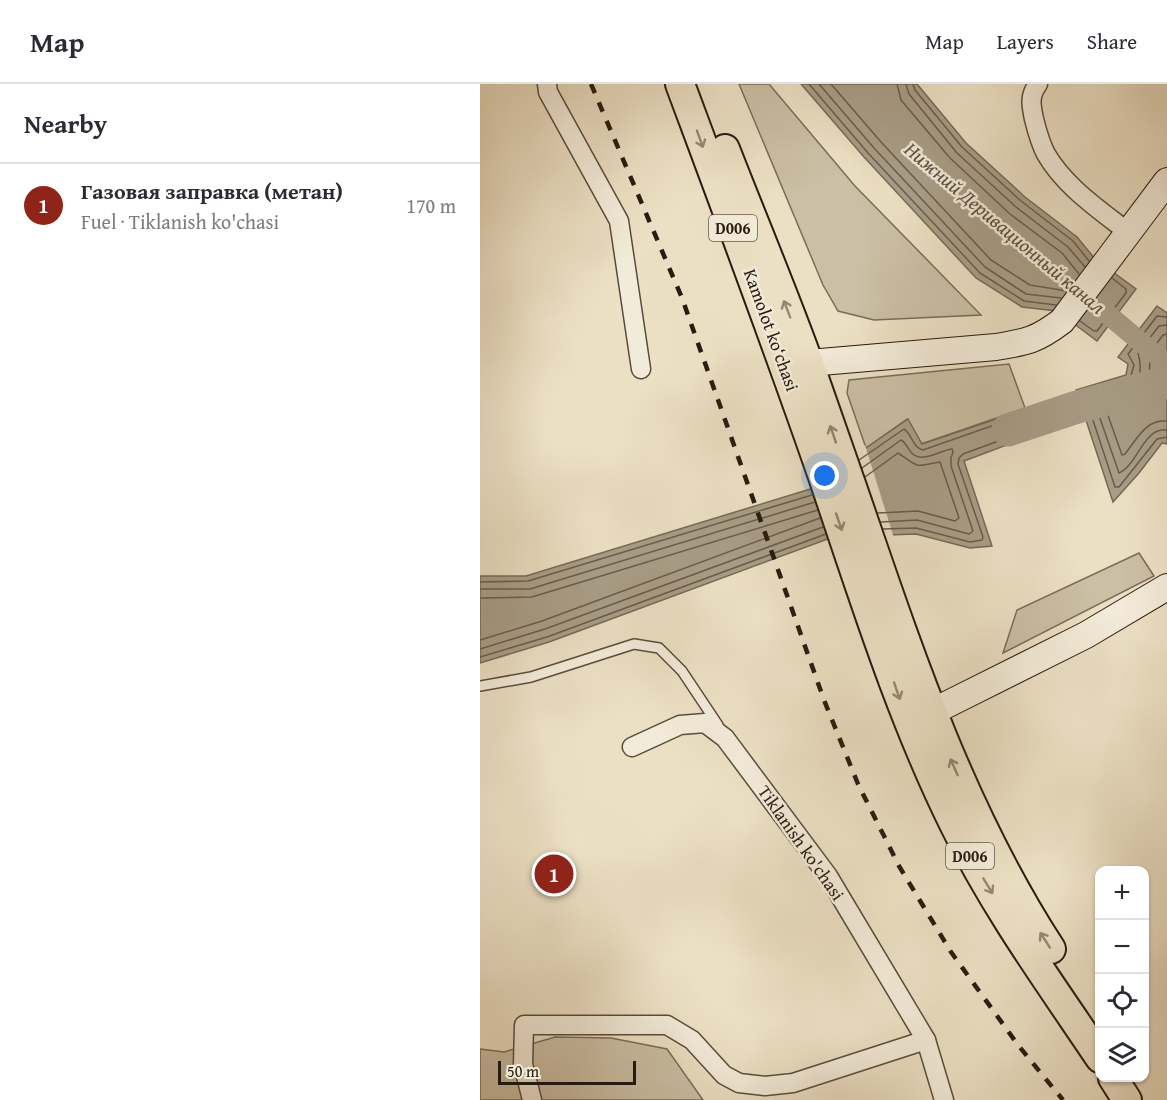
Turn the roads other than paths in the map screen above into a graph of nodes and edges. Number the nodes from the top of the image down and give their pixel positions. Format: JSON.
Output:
{"nodes":[{"id":1,"x":547,"y":84,"type":"edge"},
{"id":2,"x":680,"y":84,"type":"edge"},
{"id":3,"x":699,"y":84,"type":"edge"},
{"id":4,"x":1038,"y":84,"type":"edge"},
{"id":5,"x":1167,"y":181,"type":"edge"},
{"id":6,"x":1129,"y":233,"type":"junction"},
{"id":7,"x":798,"y":367,"type":"junction"},
{"id":8,"x":641,"y":369,"type":"dead end"},
{"id":9,"x":1167,"y":587,"type":"edge"},
{"id":10,"x":480,"y":686,"type":"edge"},
{"id":11,"x":920,"y":719,"type":"junction"},
{"id":12,"x":726,"y":738,"type":"junction"},
{"id":13,"x":632,"y":747,"type":"dead end"},
{"id":14,"x":1095,"y":1016,"type":"edge"},
{"id":15,"x":926,"y":1040,"type":"junction"},
{"id":16,"x":1095,"y":1051,"type":"edge"},
{"id":17,"x":1116,"y":1082,"type":"edge"},
{"id":18,"x":1136,"y":1082,"type":"edge"},
{"id":19,"x":532,"y":1100,"type":"edge"},
{"id":20,"x":944,"y":1100,"type":"edge"},
{"id":21,"x":1127,"y":1100,"type":"edge"},
{"id":22,"x":1143,"y":1100,"type":"edge"}],
"edges":[{"from":1,"to":8,"type":"street"},
{"from":2,"to":7,"type":"main road","name":"Kamolot ko‘chasi","number":"D006","one_way":true},
{"from":7,"to":3,"type":"main road","number":"D006","one_way":true},
{"from":4,"to":6,"type":"street"},
{"from":5,"to":6,"type":"street"},
{"from":6,"to":7,"type":"street"},
{"from":7,"to":11,"type":"main road","name":"Kamolot ko‘chasi","number":"D006"},
{"from":9,"to":11,"type":"street"},
{"from":10,"to":12,"type":"lane"},
{"from":14,"to":11,"type":"main road","number":"D006","one_way":true},
{"from":11,"to":16,"type":"main road","number":"D006","one_way":true},
{"from":12,"to":13,"type":"street","name":"Tiklanish ko'chasi"},
{"from":12,"to":15,"type":"street","name":"Tiklanish ko'chasi"},
{"from":15,"to":19,"type":"street"},
{"from":15,"to":20,"type":"street","name":"Tiklanish ko'chasi"},
{"from":17,"to":21,"type":"main road"},
{"from":18,"to":22,"type":"main road"}]}
